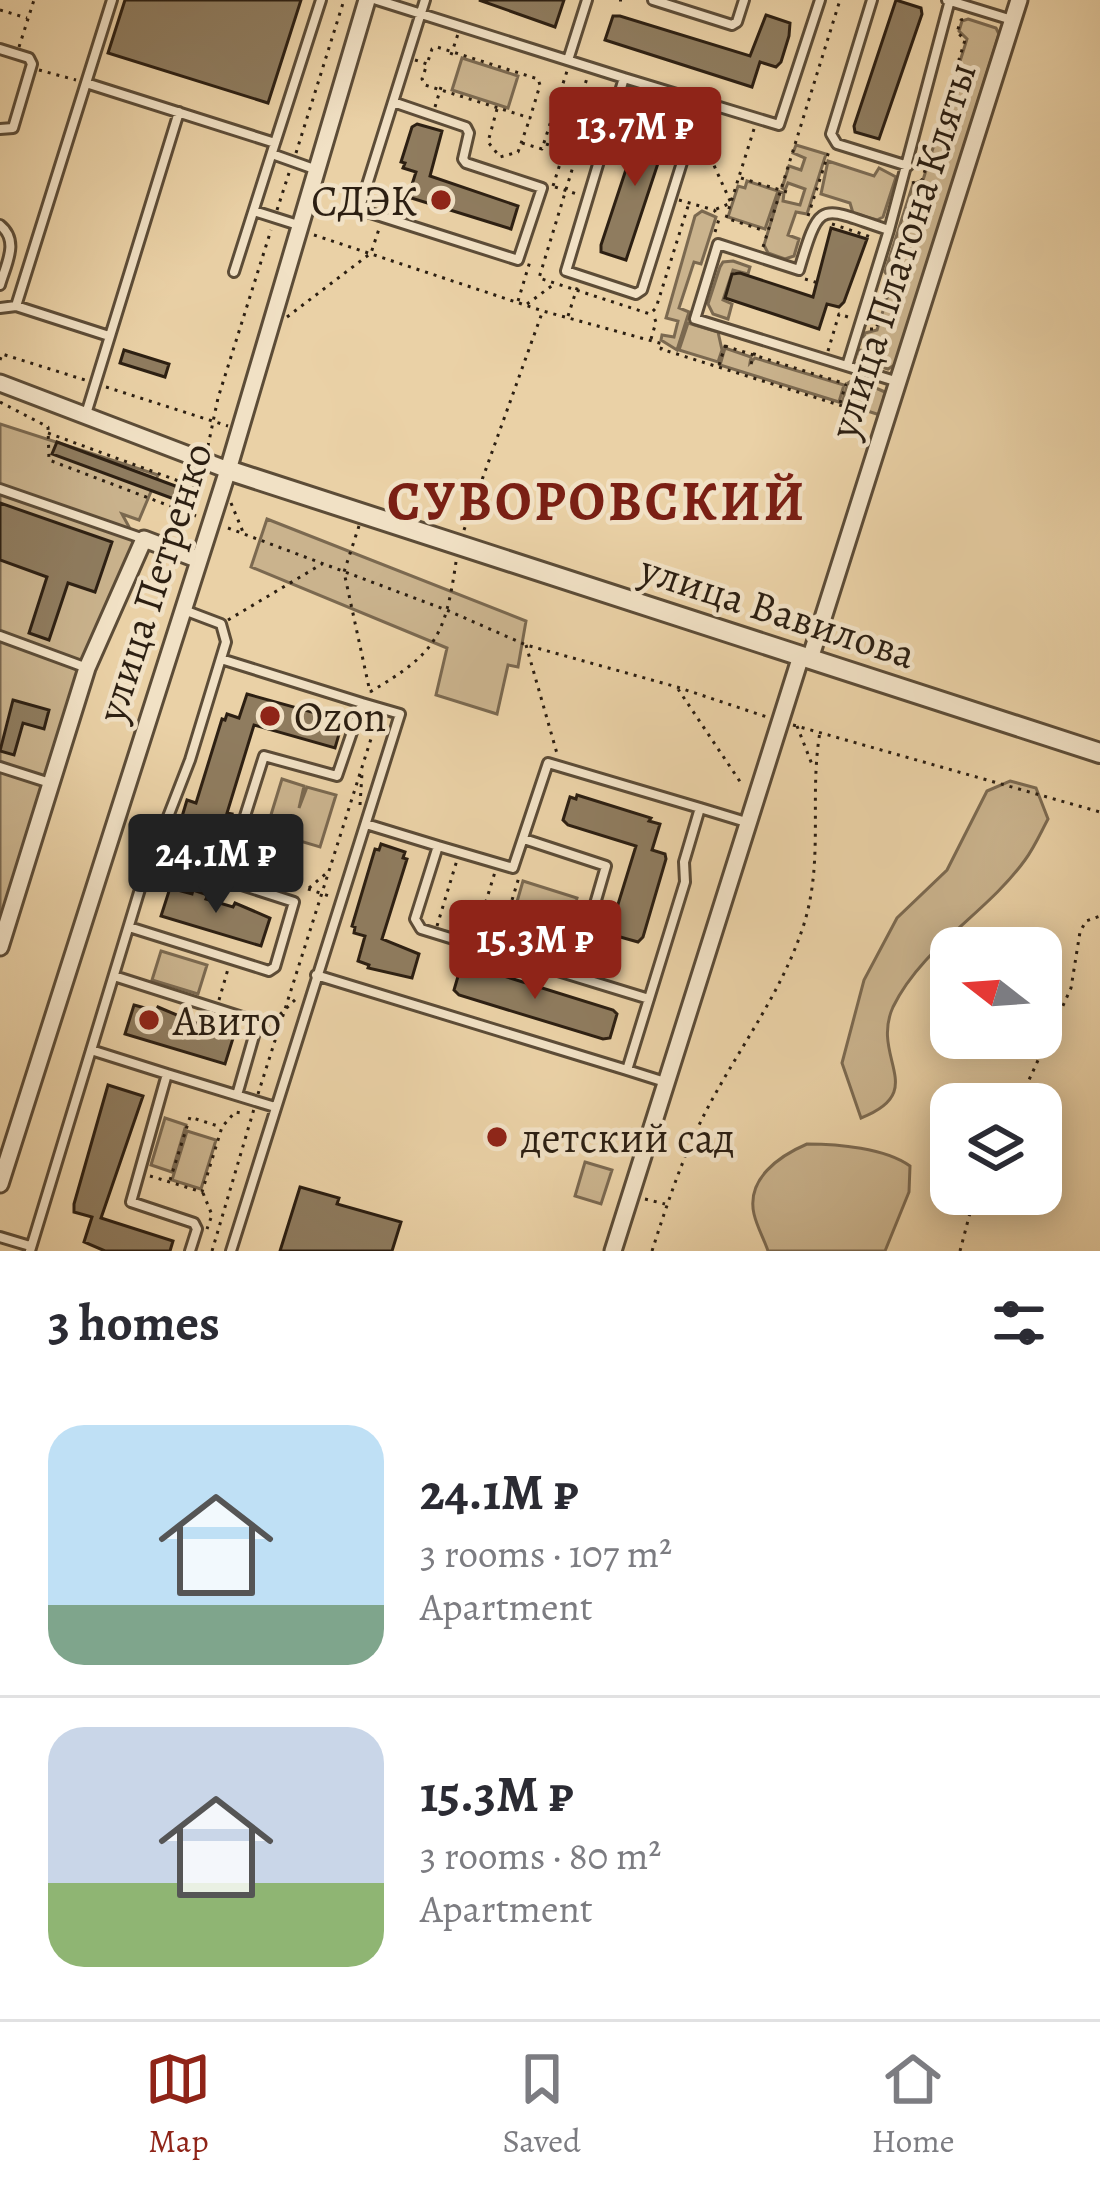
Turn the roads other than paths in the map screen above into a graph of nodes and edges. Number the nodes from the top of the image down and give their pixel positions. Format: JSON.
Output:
{"nodes":[{"id":1,"x":112,"y":0,"type":"edge"},
{"id":2,"x":321,"y":0,"type":"edge"},
{"id":3,"x":367,"y":0,"type":"edge"},
{"id":4,"x":376,"y":0,"type":"edge"},
{"id":5,"x":425,"y":0,"type":"edge"},
{"id":6,"x":587,"y":0,"type":"edge"},
{"id":7,"x":653,"y":0,"type":"edge"},
{"id":8,"x":744,"y":0,"type":"edge"},
{"id":9,"x":820,"y":0,"type":"edge"},
{"id":10,"x":872,"y":0,"type":"edge"},
{"id":11,"x":949,"y":0,"type":"edge"},
{"id":12,"x":1019,"y":0,"type":"edge"},
{"id":13,"x":421,"y":14,"type":"junction"},
{"id":14,"x":1013,"y":21,"type":"junction"},
{"id":15,"x":0,"y":49,"type":"edge"},
{"id":16,"x":569,"y":61,"type":"junction"},
{"id":17,"x":624,"y":78,"type":"junction"},
{"id":18,"x":86,"y":83,"type":"junction"},
{"id":19,"x":393,"y":102,"type":"junction"},
{"id":20,"x":701,"y":102,"type":"junction"},
{"id":21,"x":179,"y":112,"type":"junction"},
{"id":22,"x":0,"y":128,"type":"edge"},
{"id":23,"x":275,"y":142,"type":"junction"},
{"id":24,"x":272,"y":154,"type":"junction"},
{"id":25,"x":908,"y":166,"type":"junction"},
{"id":26,"x":319,"y":170,"type":"junction"},
{"id":27,"x":254,"y":212,"type":"junction"},
{"id":28,"x":0,"y":225,"type":"edge"},
{"id":29,"x":302,"y":229,"type":"junction"},
{"id":30,"x":890,"y":230,"type":"junction"},
{"id":31,"x":234,"y":272,"type":"dead end"},
{"id":32,"x":0,"y":285,"type":"edge"},
{"id":33,"x":16,"y":306,"type":"junction"},
{"id":34,"x":0,"y":308,"type":"edge"},
{"id":35,"x":109,"y":336,"type":"junction"},
{"id":36,"x":847,"y":367,"type":"junction"},
{"id":37,"x":898,"y":382,"type":"junction"},
{"id":38,"x":0,"y":383,"type":"edge"},
{"id":39,"x":86,"y":416,"type":"junction"},
{"id":40,"x":228,"y":470,"type":"junction"},
{"id":41,"x":0,"y":489,"type":"edge"},
{"id":42,"x":144,"y":539,"type":"junction"},
{"id":43,"x":199,"y":560,"type":"junction"},
{"id":44,"x":183,"y":610,"type":"junction"},
{"id":45,"x":0,"y":636,"type":"edge"},
{"id":46,"x":805,"y":658,"type":"junction"},
{"id":47,"x":220,"y":659,"type":"junction"},
{"id":48,"x":87,"y":668,"type":"junction"},
{"id":49,"x":362,"y":703,"type":"junction"},
{"id":50,"x":1100,"y":753,"type":"edge"},
{"id":51,"x":0,"y":767,"type":"edge"},
{"id":52,"x":51,"y":783,"type":"junction"},
{"id":53,"x":700,"y":808,"type":"junction"},
{"id":54,"x":746,"y":822,"type":"junction"},
{"id":55,"x":361,"y":824,"type":"junction"},
{"id":56,"x":527,"y":840,"type":"junction"},
{"id":57,"x":438,"y":846,"type":"junction"},
{"id":58,"x":155,"y":857,"type":"junction"},
{"id":59,"x":225,"y":879,"type":"junction"},
{"id":60,"x":128,"y":927,"type":"junction"},
{"id":61,"x":0,"y":947,"type":"edge"},
{"id":62,"x":316,"y":975,"type":"junction"},
{"id":63,"x":114,"y":976,"type":"junction"},
{"id":64,"x":574,"y":976,"type":"junction"},
{"id":65,"x":649,"y":1000,"type":"junction"},
{"id":66,"x":91,"y":1050,"type":"junction"},
{"id":67,"x":627,"y":1070,"type":"junction"},
{"id":68,"x":167,"y":1073,"type":"junction"},
{"id":69,"x":667,"y":1082,"type":"junction"},
{"id":70,"x":237,"y":1095,"type":"junction"},
{"id":71,"x":275,"y":1107,"type":"junction"},
{"id":72,"x":0,"y":1184,"type":"edge"},
{"id":73,"x":0,"y":1237,"type":"edge"},
{"id":74,"x":30,"y":1249,"type":"edge"},
{"id":75,"x":190,"y":1251,"type":"edge"},
{"id":76,"x":231,"y":1251,"type":"edge"},
{"id":77,"x":613,"y":1251,"type":"edge"}],
"edges":[{"from":1,"to":18,"type":"lane"},
{"from":2,"to":23,"type":"lane"},
{"from":3,"to":26,"type":"street","name":"улица Петренко"},
{"from":4,"to":13,"type":"lane"},
{"from":5,"to":13,"type":"lane"},
{"from":6,"to":16,"type":"lane"},
{"from":7,"to":8,"type":"lane"},
{"from":9,"to":20,"type":"lane"},
{"from":10,"to":25,"type":"lane"},
{"from":11,"to":14,"type":"lane"},
{"from":11,"to":25,"type":"lane"},
{"from":12,"to":14,"type":"street","name":"улица Платона Кляты"},
{"from":13,"to":16,"type":"lane"},
{"from":13,"to":19,"type":"lane"},
{"from":14,"to":37,"type":"street","name":"улица Платона Кляты"},
{"from":15,"to":22,"type":"lane"},
{"from":16,"to":17,"type":"lane"},
{"from":17,"to":20,"type":"lane"},
{"from":17,"to":20,"type":"lane"},
{"from":18,"to":21,"type":"lane"},
{"from":18,"to":33,"type":"lane"},
{"from":19,"to":19,"type":"lane"},
{"from":21,"to":23,"type":"lane"},
{"from":21,"to":35,"type":"lane"},
{"from":23,"to":24,"type":"lane"},
{"from":24,"to":26,"type":"lane"},
{"from":24,"to":27,"type":"lane"},
{"from":25,"to":30,"type":"lane"},
{"from":26,"to":29,"type":"street","name":"улица Петренко"},
{"from":27,"to":29,"type":"lane"},
{"from":27,"to":31,"type":"lane"},
{"from":28,"to":32,"type":"lane"},
{"from":29,"to":40,"type":"street","name":"улица Петренко"},
{"from":30,"to":36,"type":"lane"},
{"from":30,"to":36,"type":"lane"},
{"from":33,"to":34,"type":"lane"},
{"from":33,"to":35,"type":"lane"},
{"from":35,"to":39,"type":"lane"},
{"from":36,"to":37,"type":"lane"},
{"from":37,"to":46,"type":"street","name":"улица Платона Кляты"},
{"from":38,"to":39,"type":"street"},
{"from":39,"to":40,"type":"street"},
{"from":40,"to":43,"type":"street","name":"улица Петренко"},
{"from":40,"to":46,"type":"street","name":"улица Вавилова"},
{"from":41,"to":42,"type":"lane"},
{"from":42,"to":43,"type":"street"},
{"from":42,"to":48,"type":"street"},
{"from":43,"to":44,"type":"street","name":"улица Петренко"},
{"from":44,"to":47,"type":"lane"},
{"from":44,"to":72,"type":"street","name":"улица Петренко"},
{"from":45,"to":48,"type":"lane"},
{"from":46,"to":50,"type":"street","name":"улица Вавилова"},
{"from":46,"to":54,"type":"street","name":"улица Платона Кляты"},
{"from":47,"to":49,"type":"lane"},
{"from":47,"to":58,"type":"lane"},
{"from":48,"to":52,"type":"street"},
{"from":49,"to":55,"type":"lane"},
{"from":49,"to":59,"type":"lane"},
{"from":51,"to":52,"type":"lane"},
{"from":52,"to":61,"type":"street"},
{"from":53,"to":54,"type":"lane"},
{"from":53,"to":56,"type":"lane"},
{"from":53,"to":65,"type":"lane"},
{"from":54,"to":69,"type":"street","name":"улица Платона Кляты"},
{"from":55,"to":57,"type":"lane"},
{"from":55,"to":62,"type":"lane"},
{"from":56,"to":57,"type":"lane"},
{"from":56,"to":64,"type":"lane"},
{"from":57,"to":64,"type":"lane"},
{"from":58,"to":59,"type":"lane"},
{"from":58,"to":60,"type":"lane"},
{"from":59,"to":60,"type":"lane"},
{"from":60,"to":63,"type":"lane"},
{"from":62,"to":67,"type":"lane"},
{"from":62,"to":71,"type":"lane"},
{"from":63,"to":66,"type":"lane"},
{"from":63,"to":70,"type":"lane"},
{"from":64,"to":65,"type":"lane"},
{"from":65,"to":67,"type":"lane"},
{"from":66,"to":68,"type":"lane"},
{"from":66,"to":74,"type":"lane"},
{"from":67,"to":69,"type":"lane"},
{"from":68,"to":70,"type":"lane"},
{"from":68,"to":75,"type":"lane"},
{"from":69,"to":77,"type":"street","name":"улица Платона Кляты"},
{"from":70,"to":71,"type":"lane"},
{"from":71,"to":76,"type":"lane"},
{"from":73,"to":74,"type":"lane"}]}
